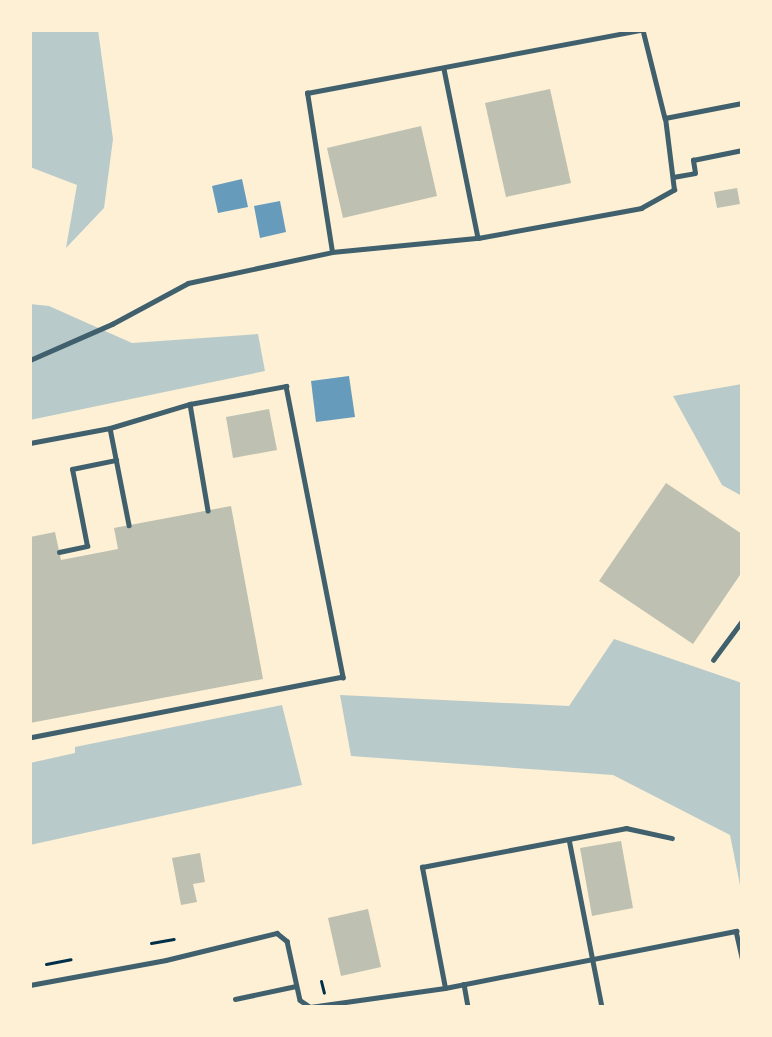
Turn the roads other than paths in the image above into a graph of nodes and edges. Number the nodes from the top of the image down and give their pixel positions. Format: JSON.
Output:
{"nodes":[{"id":1,"x":642,"y":30,"type":"edge"},
{"id":2,"x":444,"y":69,"type":"junction"},
{"id":3,"x":742,"y":103,"type":"edge"},
{"id":4,"x":665,"y":118,"type":"junction"},
{"id":5,"x":742,"y":150,"type":"edge"},
{"id":6,"x":673,"y":177,"type":"junction"},
{"id":7,"x":478,"y":238,"type":"junction"},
{"id":8,"x":332,"y":252,"type":"junction"},
{"id":9,"x":30,"y":360,"type":"edge"},
{"id":10,"x":190,"y":404,"type":"junction"},
{"id":11,"x":110,"y":428,"type":"junction"},
{"id":12,"x":30,"y":443,"type":"edge"},
{"id":13,"x":116,"y":460,"type":"junction"},
{"id":14,"x":208,"y":510,"type":"dead end"},
{"id":15,"x":129,"y":525,"type":"dead end"},
{"id":16,"x":59,"y":552,"type":"dead end"},
{"id":17,"x":742,"y":621,"type":"edge"},
{"id":18,"x":713,"y":660,"type":"dead end"},
{"id":19,"x":30,"y":738,"type":"edge"},
{"id":20,"x":569,"y":838,"type":"junction"},
{"id":21,"x":672,"y":838,"type":"dead end"},
{"id":22,"x":593,"y":957,"type":"junction"},
{"id":23,"x":742,"y":958,"type":"edge"},
{"id":24,"x":464,"y":984,"type":"junction"},
{"id":25,"x":30,"y":985,"type":"edge"},
{"id":26,"x":297,"y":986,"type":"junction"},
{"id":27,"x":445,"y":988,"type":"junction"},
{"id":28,"x":235,"y":999,"type":"dead end"},
{"id":29,"x":371,"y":999,"type":"junction"},
{"id":30,"x":372,"y":1007,"type":"edge"},
{"id":31,"x":468,"y":1007,"type":"edge"},
{"id":32,"x":602,"y":1007,"type":"edge"}],
"edges":[{"from":1,"to":2,"type":"lane"},
{"from":1,"to":4,"type":"lane"},
{"from":2,"to":7,"type":"lane"},
{"from":2,"to":8,"type":"lane"},
{"from":3,"to":4,"type":"lane"},
{"from":4,"to":6,"type":"lane"},
{"from":5,"to":6,"type":"lane"},
{"from":6,"to":7,"type":"lane"},
{"from":7,"to":8,"type":"lane"},
{"from":8,"to":9,"type":"lane"},
{"from":10,"to":11,"type":"lane"},
{"from":10,"to":14,"type":"lane"},
{"from":10,"to":19,"type":"lane"},
{"from":11,"to":12,"type":"lane"},
{"from":11,"to":13,"type":"lane"},
{"from":13,"to":15,"type":"lane"},
{"from":13,"to":16,"type":"lane"},
{"from":17,"to":18,"type":"lane"},
{"from":20,"to":21,"type":"lane"},
{"from":20,"to":22,"type":"lane"},
{"from":20,"to":27,"type":"lane"},
{"from":22,"to":23,"type":"lane"},
{"from":22,"to":24,"type":"lane"},
{"from":22,"to":32,"type":"lane"},
{"from":24,"to":27,"type":"lane"},
{"from":24,"to":31,"type":"lane"},
{"from":25,"to":26,"type":"lane"},
{"from":26,"to":28,"type":"lane"},
{"from":26,"to":29,"type":"lane"},
{"from":27,"to":29,"type":"lane"},
{"from":29,"to":30,"type":"lane"}]}
